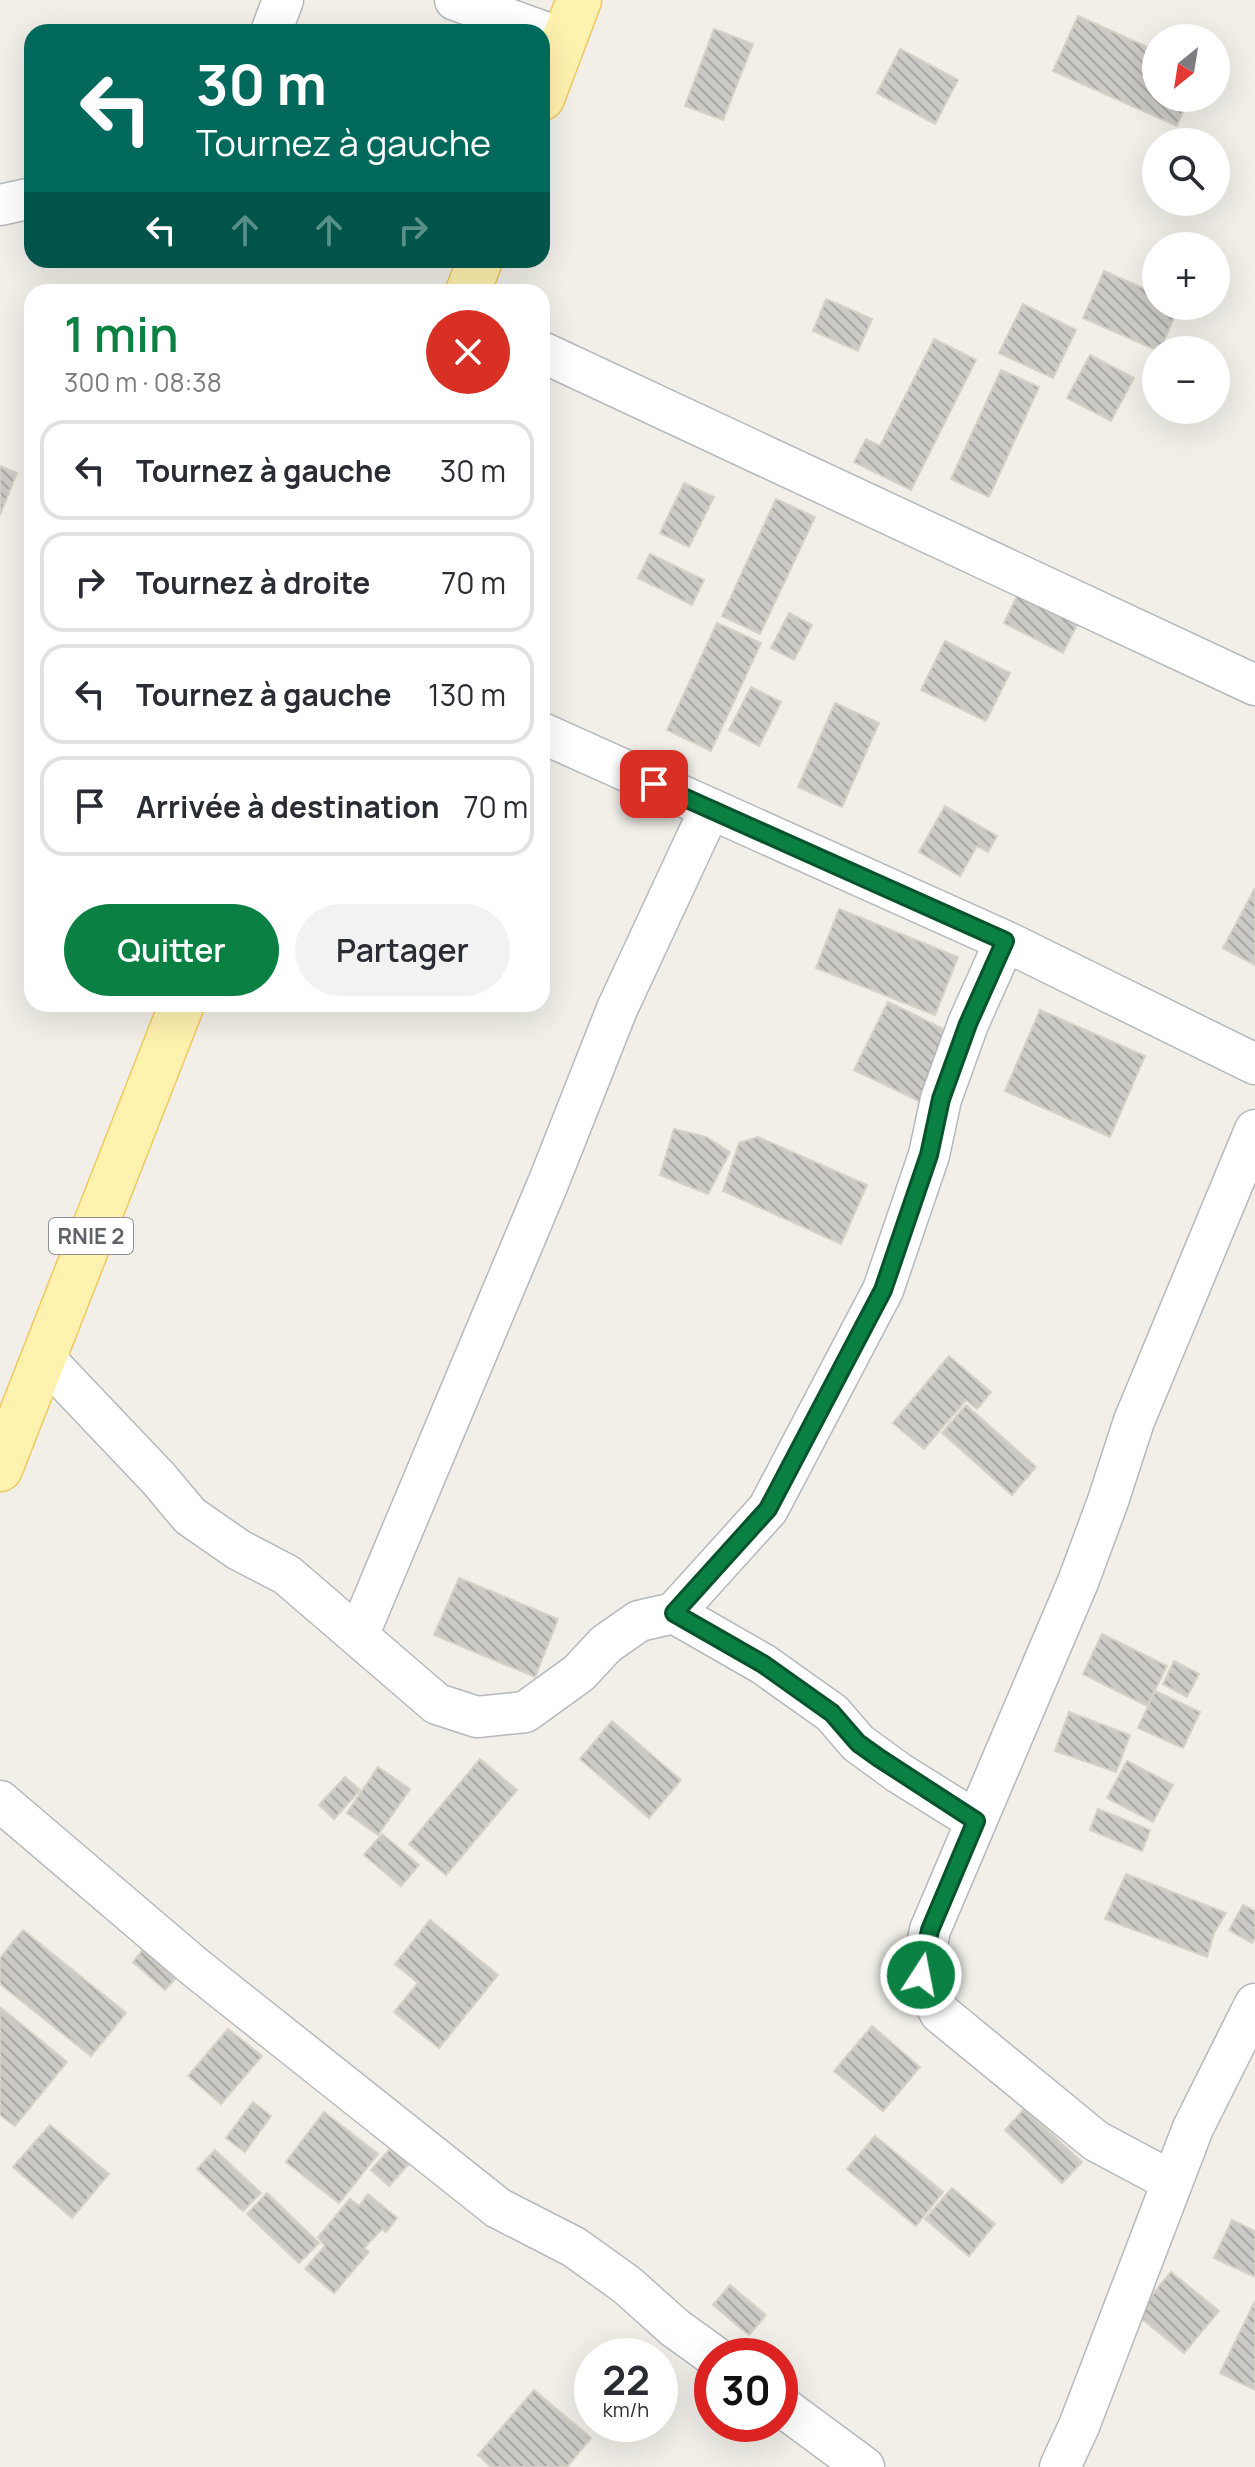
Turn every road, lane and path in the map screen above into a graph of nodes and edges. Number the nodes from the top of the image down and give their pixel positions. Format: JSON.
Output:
{"nodes":[{"id":1,"x":283,"y":0,"type":"edge"},
{"id":2,"x":455,"y":0,"type":"edge"},
{"id":3,"x":572,"y":20,"type":"edge"},
{"id":4,"x":274,"y":24,"type":"edge"},
{"id":5,"x":550,"y":77,"type":"edge"},
{"id":6,"x":24,"y":200,"type":"edge"},
{"id":7,"x":0,"y":205,"type":"edge"},
{"id":8,"x":550,"y":356,"type":"edge"},
{"id":9,"x":1255,"y":685,"type":"edge"},
{"id":10,"x":550,"y":737,"type":"edge"},
{"id":11,"x":710,"y":809,"type":"junction"},
{"id":12,"x":1005,"y":941,"type":"junction"},
{"id":13,"x":179,"y":1012,"type":"edge"},
{"id":14,"x":1255,"y":1064,"type":"edge"},
{"id":15,"x":1255,"y":1130,"type":"edge"},
{"id":16,"x":44,"y":1358,"type":"junction"},
{"id":17,"x":0,"y":1469,"type":"edge"},
{"id":18,"x":674,"y":1613,"type":"junction"},
{"id":19,"x":358,"y":1636,"type":"junction"},
{"id":20,"x":0,"y":1801,"type":"edge"},
{"id":21,"x":976,"y":1821,"type":"junction"},
{"id":22,"x":1255,"y":2004,"type":"edge"},
{"id":23,"x":1171,"y":2181,"type":"junction"},
{"id":24,"x":694,"y":2342,"type":"edge"},
{"id":25,"x":798,"y":2418,"type":"edge"},
{"id":26,"x":864,"y":2467,"type":"edge"},
{"id":27,"x":1060,"y":2467,"type":"edge"}],
"edges":[{"from":1,"to":4,"type":"street"},
{"from":2,"to":3,"type":"street"},
{"from":3,"to":5,"type":"main road"},
{"from":6,"to":7,"type":"street"},
{"from":8,"to":9,"type":"street"},
{"from":10,"to":11,"type":"street"},
{"from":11,"to":12,"type":"street"},
{"from":11,"to":19,"type":"street"},
{"from":12,"to":14,"type":"street"},
{"from":12,"to":18,"type":"street"},
{"from":13,"to":16,"type":"main road","number":"RNIE 2"},
{"from":15,"to":21,"type":"street"},
{"from":16,"to":17,"type":"main road","number":"RNIE 2"},
{"from":16,"to":19,"type":"street"},
{"from":18,"to":19,"type":"street"},
{"from":18,"to":21,"type":"street"},
{"from":20,"to":24,"type":"street"},
{"from":21,"to":23,"type":"street"},
{"from":22,"to":23,"type":"street"},
{"from":23,"to":27,"type":"street"},
{"from":25,"to":26,"type":"street"}]}
